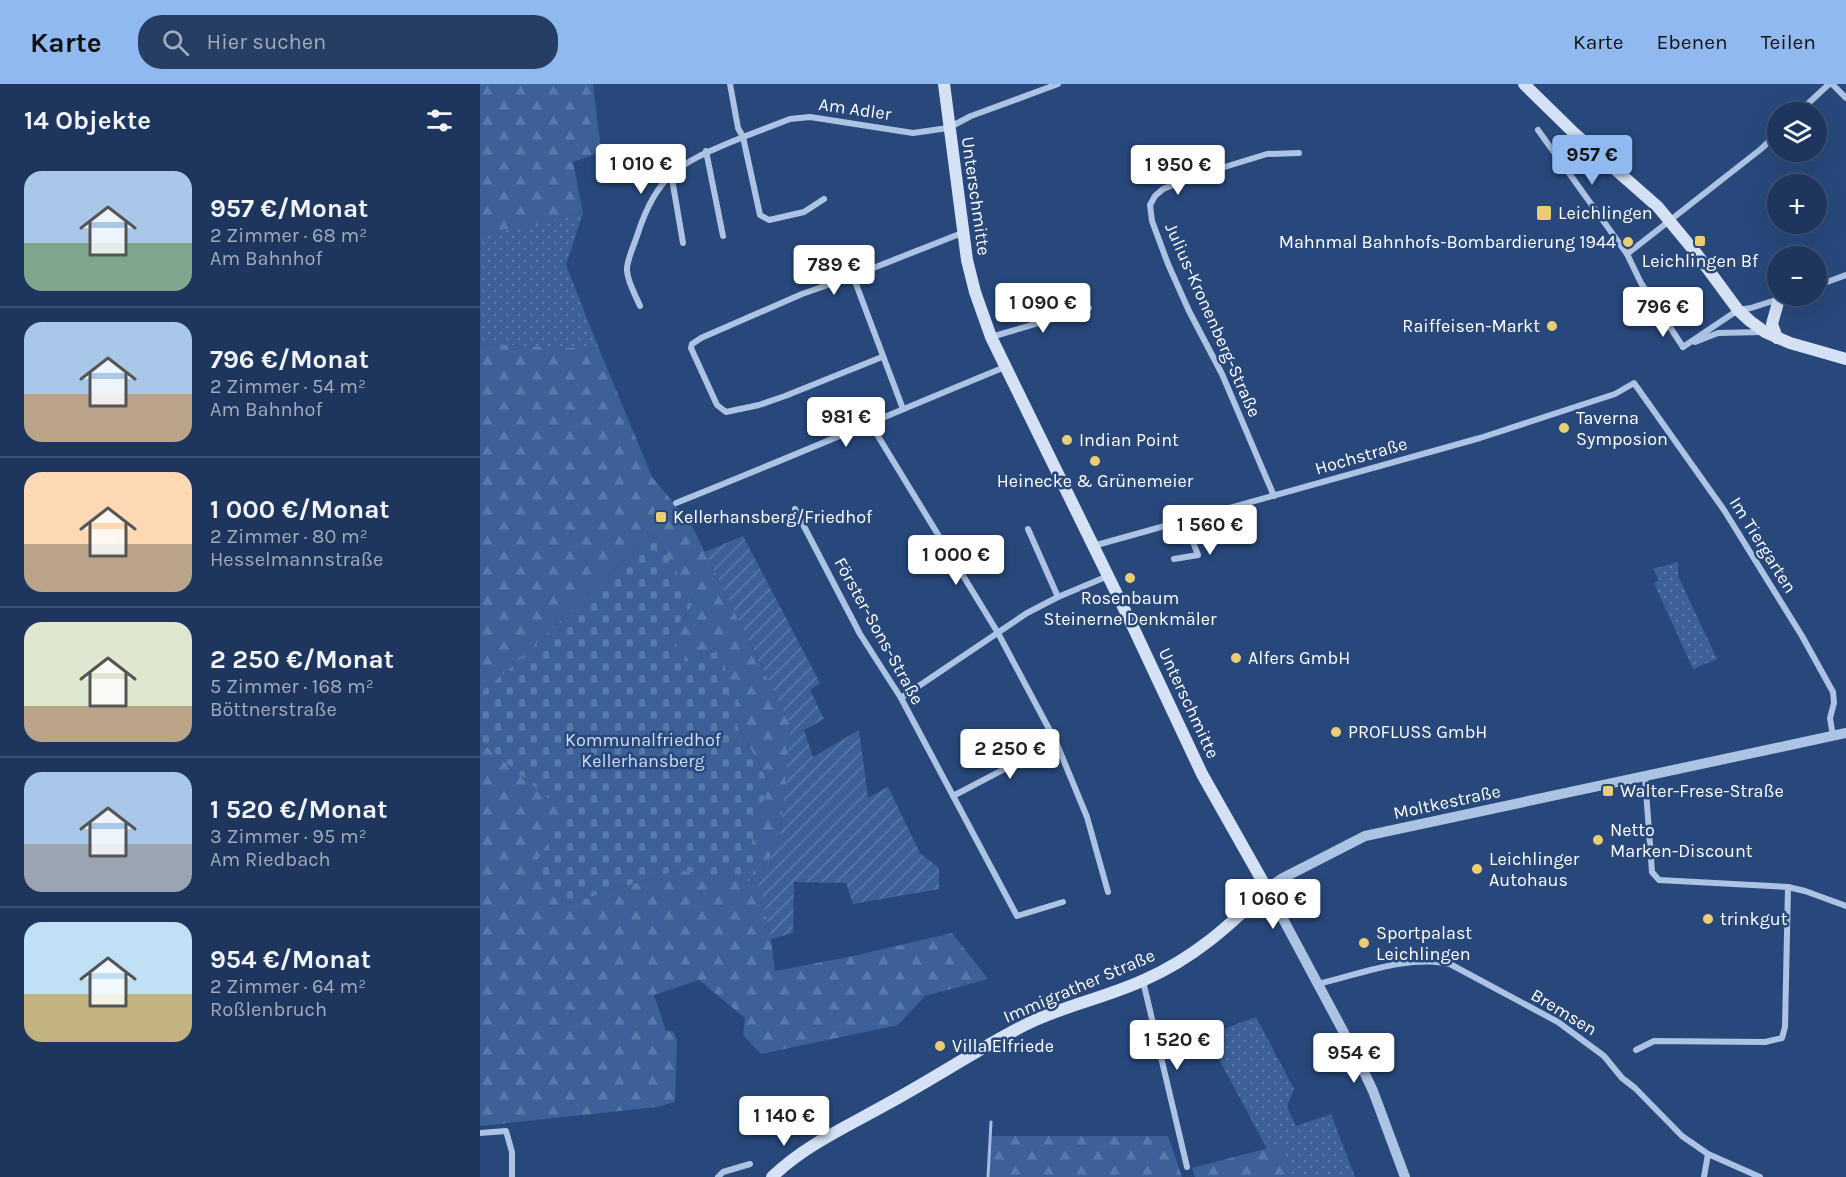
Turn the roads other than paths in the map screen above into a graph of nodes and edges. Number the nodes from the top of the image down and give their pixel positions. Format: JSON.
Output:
{"nodes":[{"id":1,"x":730,"y":84,"type":"edge"},
{"id":2,"x":944,"y":84,"type":"edge"},
{"id":3,"x":1058,"y":84,"type":"edge"},
{"id":4,"x":1524,"y":84,"type":"edge"},
{"id":5,"x":1831,"y":84,"type":"edge"},
{"id":6,"x":1846,"y":98,"type":"edge"},
{"id":7,"x":1810,"y":102,"type":"edge"},
{"id":8,"x":948,"y":128,"type":"junction"},
{"id":9,"x":1538,"y":130,"type":"dead end"},
{"id":10,"x":744,"y":136,"type":"junction"},
{"id":11,"x":1767,"y":143,"type":"edge"},
{"id":12,"x":706,"y":152,"type":"junction"},
{"id":13,"x":1299,"y":153,"type":"dead end"},
{"id":14,"x":671,"y":173,"type":"junction"},
{"id":15,"x":824,"y":199,"type":"dead end"},
{"id":16,"x":1670,"y":221,"type":"junction"},
{"id":17,"x":962,"y":233,"type":"junction"},
{"id":18,"x":723,"y":236,"type":"dead end"},
{"id":19,"x":683,"y":243,"type":"dead end"},
{"id":20,"x":1627,"y":255,"type":"junction"},
{"id":21,"x":1846,"y":275,"type":"edge"},
{"id":22,"x":853,"y":276,"type":"junction"},
{"id":23,"x":1827,"y":282,"type":"edge"},
{"id":24,"x":1767,"y":303,"type":"edge"},
{"id":25,"x":640,"y":306,"type":"dead end"},
{"id":26,"x":1780,"y":306,"type":"edge"},
{"id":27,"x":1089,"y":308,"type":"dead end"},
{"id":28,"x":1738,"y":310,"type":"junction"},
{"id":29,"x":1765,"y":332,"type":"junction"},
{"id":30,"x":991,"y":337,"type":"junction"},
{"id":31,"x":1777,"y":338,"type":"junction"},
{"id":32,"x":1683,"y":347,"type":"junction"},
{"id":33,"x":882,"y":357,"type":"junction"},
{"id":34,"x":1846,"y":359,"type":"edge"},
{"id":35,"x":1005,"y":367,"type":"junction"},
{"id":36,"x":1634,"y":383,"type":"joint"},
{"id":37,"x":903,"y":409,"type":"junction"},
{"id":38,"x":870,"y":423,"type":"junction"},
{"id":39,"x":1274,"y":496,"type":"junction"},
{"id":40,"x":676,"y":503,"type":"dead end"},
{"id":41,"x":795,"y":509,"type":"dead end"},
{"id":42,"x":1185,"y":521,"type":"junction"},
{"id":43,"x":1028,"y":529,"type":"dead end"},
{"id":44,"x":1094,"y":546,"type":"junction"},
{"id":45,"x":1174,"y":559,"type":"dead end"},
{"id":46,"x":1108,"y":575,"type":"junction"},
{"id":47,"x":1058,"y":597,"type":"junction"},
{"id":48,"x":998,"y":633,"type":"junction"},
{"id":49,"x":901,"y":698,"type":"junction"},
{"id":50,"x":1846,"y":733,"type":"edge"},
{"id":51,"x":1833,"y":736,"type":"junction"},
{"id":52,"x":1056,"y":742,"type":"junction"},
{"id":53,"x":1645,"y":777,"type":"junction"},
{"id":54,"x":953,"y":796,"type":"junction"},
{"id":55,"x":1788,"y":887,"type":"junction"},
{"id":56,"x":1267,"y":889,"type":"junction"},
{"id":57,"x":1108,"y":892,"type":"dead end"},
{"id":58,"x":1063,"y":902,"type":"dead end"},
{"id":59,"x":1846,"y":906,"type":"edge"},
{"id":60,"x":1143,"y":981,"type":"junction"},
{"id":61,"x":1318,"y":984,"type":"junction"},
{"id":62,"x":1636,"y":1050,"type":"dead end"},
{"id":63,"x":480,"y":1133,"type":"edge"},
{"id":64,"x":1708,"y":1154,"type":"junction"},
{"id":65,"x":750,"y":1164,"type":"dead end"},
{"id":66,"x":1187,"y":1167,"type":"dead end"},
{"id":67,"x":512,"y":1177,"type":"edge"},
{"id":68,"x":718,"y":1177,"type":"edge"},
{"id":69,"x":772,"y":1177,"type":"edge"},
{"id":70,"x":1405,"y":1177,"type":"edge"},
{"id":71,"x":1704,"y":1177,"type":"edge"},
{"id":72,"x":1760,"y":1177,"type":"edge"}],
"edges":[{"from":1,"to":10,"type":"street"},
{"from":2,"to":8,"type":"main road","name":"Unterschmitte"},
{"from":3,"to":8,"type":"street","name":"Am Adler"},
{"from":4,"to":16,"type":"main road"},
{"from":5,"to":6,"type":"street"},
{"from":5,"to":7,"type":"street"},
{"from":8,"to":10,"type":"street","name":"Am Adler"},
{"from":8,"to":17,"type":"main road","name":"Unterschmitte"},
{"from":9,"to":20,"type":"street"},
{"from":10,"to":12,"type":"street","name":"Am Adler"},
{"from":10,"to":15,"type":"street"},
{"from":11,"to":16,"type":"street"},
{"from":12,"to":14,"type":"street","name":"Am Adler"},
{"from":12,"to":18,"type":"street"},
{"from":13,"to":39,"type":"street","name":"Julius-Kronenberg-Straße"},
{"from":14,"to":19,"type":"street"},
{"from":14,"to":25,"type":"street"},
{"from":16,"to":20,"type":"street"},
{"from":16,"to":28,"type":"main road"},
{"from":17,"to":22,"type":"street"},
{"from":17,"to":30,"type":"main road","name":"Unterschmitte"},
{"from":20,"to":32,"type":"street"},
{"from":21,"to":23,"type":"street"},
{"from":22,"to":33,"type":"street"},
{"from":22,"to":33,"type":"street"},
{"from":24,"to":28,"type":"street"},
{"from":26,"to":31,"type":"main road"},
{"from":27,"to":30,"type":"street"},
{"from":28,"to":29,"type":"main road"},
{"from":28,"to":32,"type":"street"},
{"from":29,"to":31,"type":"main road"},
{"from":29,"to":32,"type":"street"},
{"from":30,"to":35,"type":"main road","name":"Unterschmitte"},
{"from":31,"to":34,"type":"main road"},
{"from":33,"to":37,"type":"street"},
{"from":35,"to":37,"type":"street"},
{"from":35,"to":44,"type":"main road","name":"Unterschmitte"},
{"from":36,"to":39,"type":"street","name":"Hochstraße"},
{"from":36,"to":51,"type":"street","name":"Im Tiergarten"},
{"from":37,"to":38,"type":"street"},
{"from":38,"to":40,"type":"street"},
{"from":38,"to":48,"type":"street"},
{"from":39,"to":42,"type":"street","name":"Hochstraße"},
{"from":41,"to":49,"type":"street","name":"Förster-Sons-Straße"},
{"from":42,"to":44,"type":"street","name":"Hochstraße"},
{"from":42,"to":45,"type":"street"},
{"from":43,"to":47,"type":"street"},
{"from":44,"to":46,"type":"main road","name":"Unterschmitte"},
{"from":46,"to":47,"type":"street"},
{"from":46,"to":56,"type":"main road","name":"Unterschmitte"},
{"from":47,"to":48,"type":"street"},
{"from":48,"to":49,"type":"street"},
{"from":48,"to":52,"type":"street"},
{"from":49,"to":54,"type":"street","name":"Förster-Sons-Straße"},
{"from":50,"to":51,"type":"street","name":"Moltkestraße"},
{"from":51,"to":53,"type":"street","name":"Moltkestraße"},
{"from":52,"to":54,"type":"street"},
{"from":52,"to":57,"type":"street"},
{"from":53,"to":55,"type":"street"},
{"from":53,"to":56,"type":"street","name":"Moltkestraße"},
{"from":54,"to":58,"type":"street","name":"Förster-Sons-Straße"},
{"from":55,"to":59,"type":"street"},
{"from":55,"to":62,"type":"street"},
{"from":56,"to":60,"type":"main road","name":"Immigrather Straße"},
{"from":56,"to":61,"type":"street"},
{"from":60,"to":66,"type":"street"},
{"from":60,"to":69,"type":"main road","name":"Immigrather Straße"},
{"from":61,"to":64,"type":"street","name":"Bremsen"},
{"from":61,"to":70,"type":"street"},
{"from":63,"to":67,"type":"street"},
{"from":64,"to":71,"type":"street"},
{"from":64,"to":72,"type":"street","name":"Bremsen"},
{"from":65,"to":68,"type":"street"}]}
